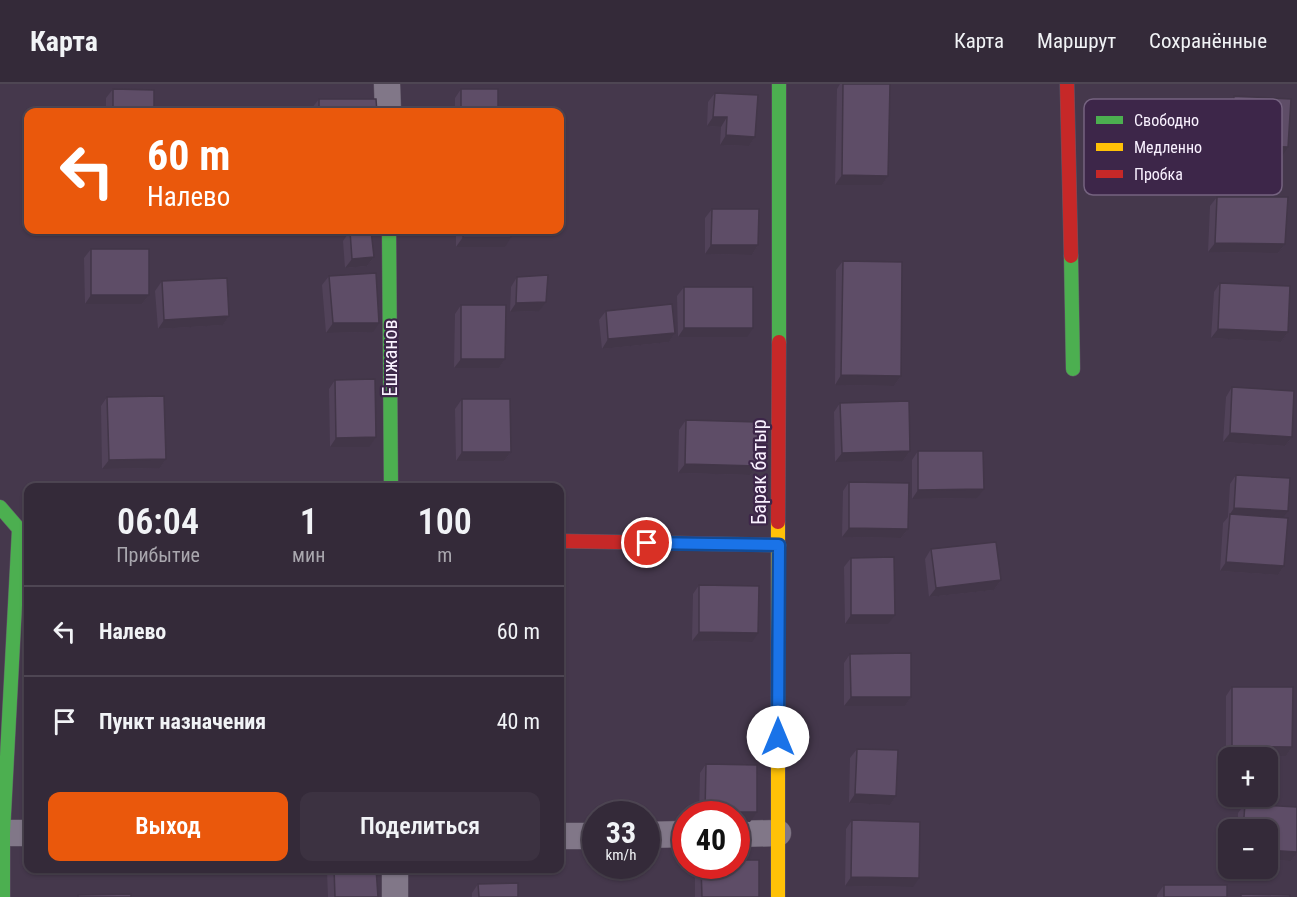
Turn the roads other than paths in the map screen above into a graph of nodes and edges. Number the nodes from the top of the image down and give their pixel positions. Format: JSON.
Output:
{"nodes":[{"id":1,"x":387,"y":84,"type":"edge"},
{"id":2,"x":779,"y":84,"type":"edge"},
{"id":3,"x":1067,"y":84,"type":"edge"},
{"id":4,"x":388,"y":108,"type":"edge"},
{"id":5,"x":389,"y":234,"type":"edge"},
{"id":6,"x":1073,"y":369,"type":"dead end"},
{"id":7,"x":391,"y":483,"type":"edge"},
{"id":8,"x":0,"y":507,"type":"edge"},
{"id":9,"x":564,"y":541,"type":"edge"},
{"id":10,"x":779,"y":545,"type":"junction"},
{"id":11,"x":22,"y":557,"type":"edge"},
{"id":12,"x":2,"y":833,"type":"edge"},
{"id":13,"x":24,"y":833,"type":"edge"},
{"id":14,"x":778,"y":833,"type":"junction"},
{"id":15,"x":750,"y":834,"type":"edge"},
{"id":16,"x":564,"y":836,"type":"edge"},
{"id":17,"x":582,"y":836,"type":"edge"},
{"id":18,"x":394,"y":873,"type":"edge"},
{"id":19,"x":3,"y":897,"type":"edge"},
{"id":20,"x":395,"y":897,"type":"edge"},
{"id":21,"x":778,"y":897,"type":"edge"}],
"edges":[{"from":1,"to":4,"type":"street"},
{"from":2,"to":10,"type":"street","name":"Барак батыр"},
{"from":3,"to":6,"type":"street"},
{"from":5,"to":7,"type":"street","name":"Ешжанов"},
{"from":8,"to":11,"type":"street"},
{"from":9,"to":10,"type":"street"},
{"from":10,"to":14,"type":"street","name":"Барак батыр"},
{"from":11,"to":12,"type":"street"},
{"from":12,"to":13,"type":"street"},
{"from":12,"to":19,"type":"street"},
{"from":14,"to":15,"type":"street"},
{"from":14,"to":21,"type":"street","name":"Барак батыр"},
{"from":16,"to":17,"type":"street"},
{"from":18,"to":20,"type":"street"}]}
